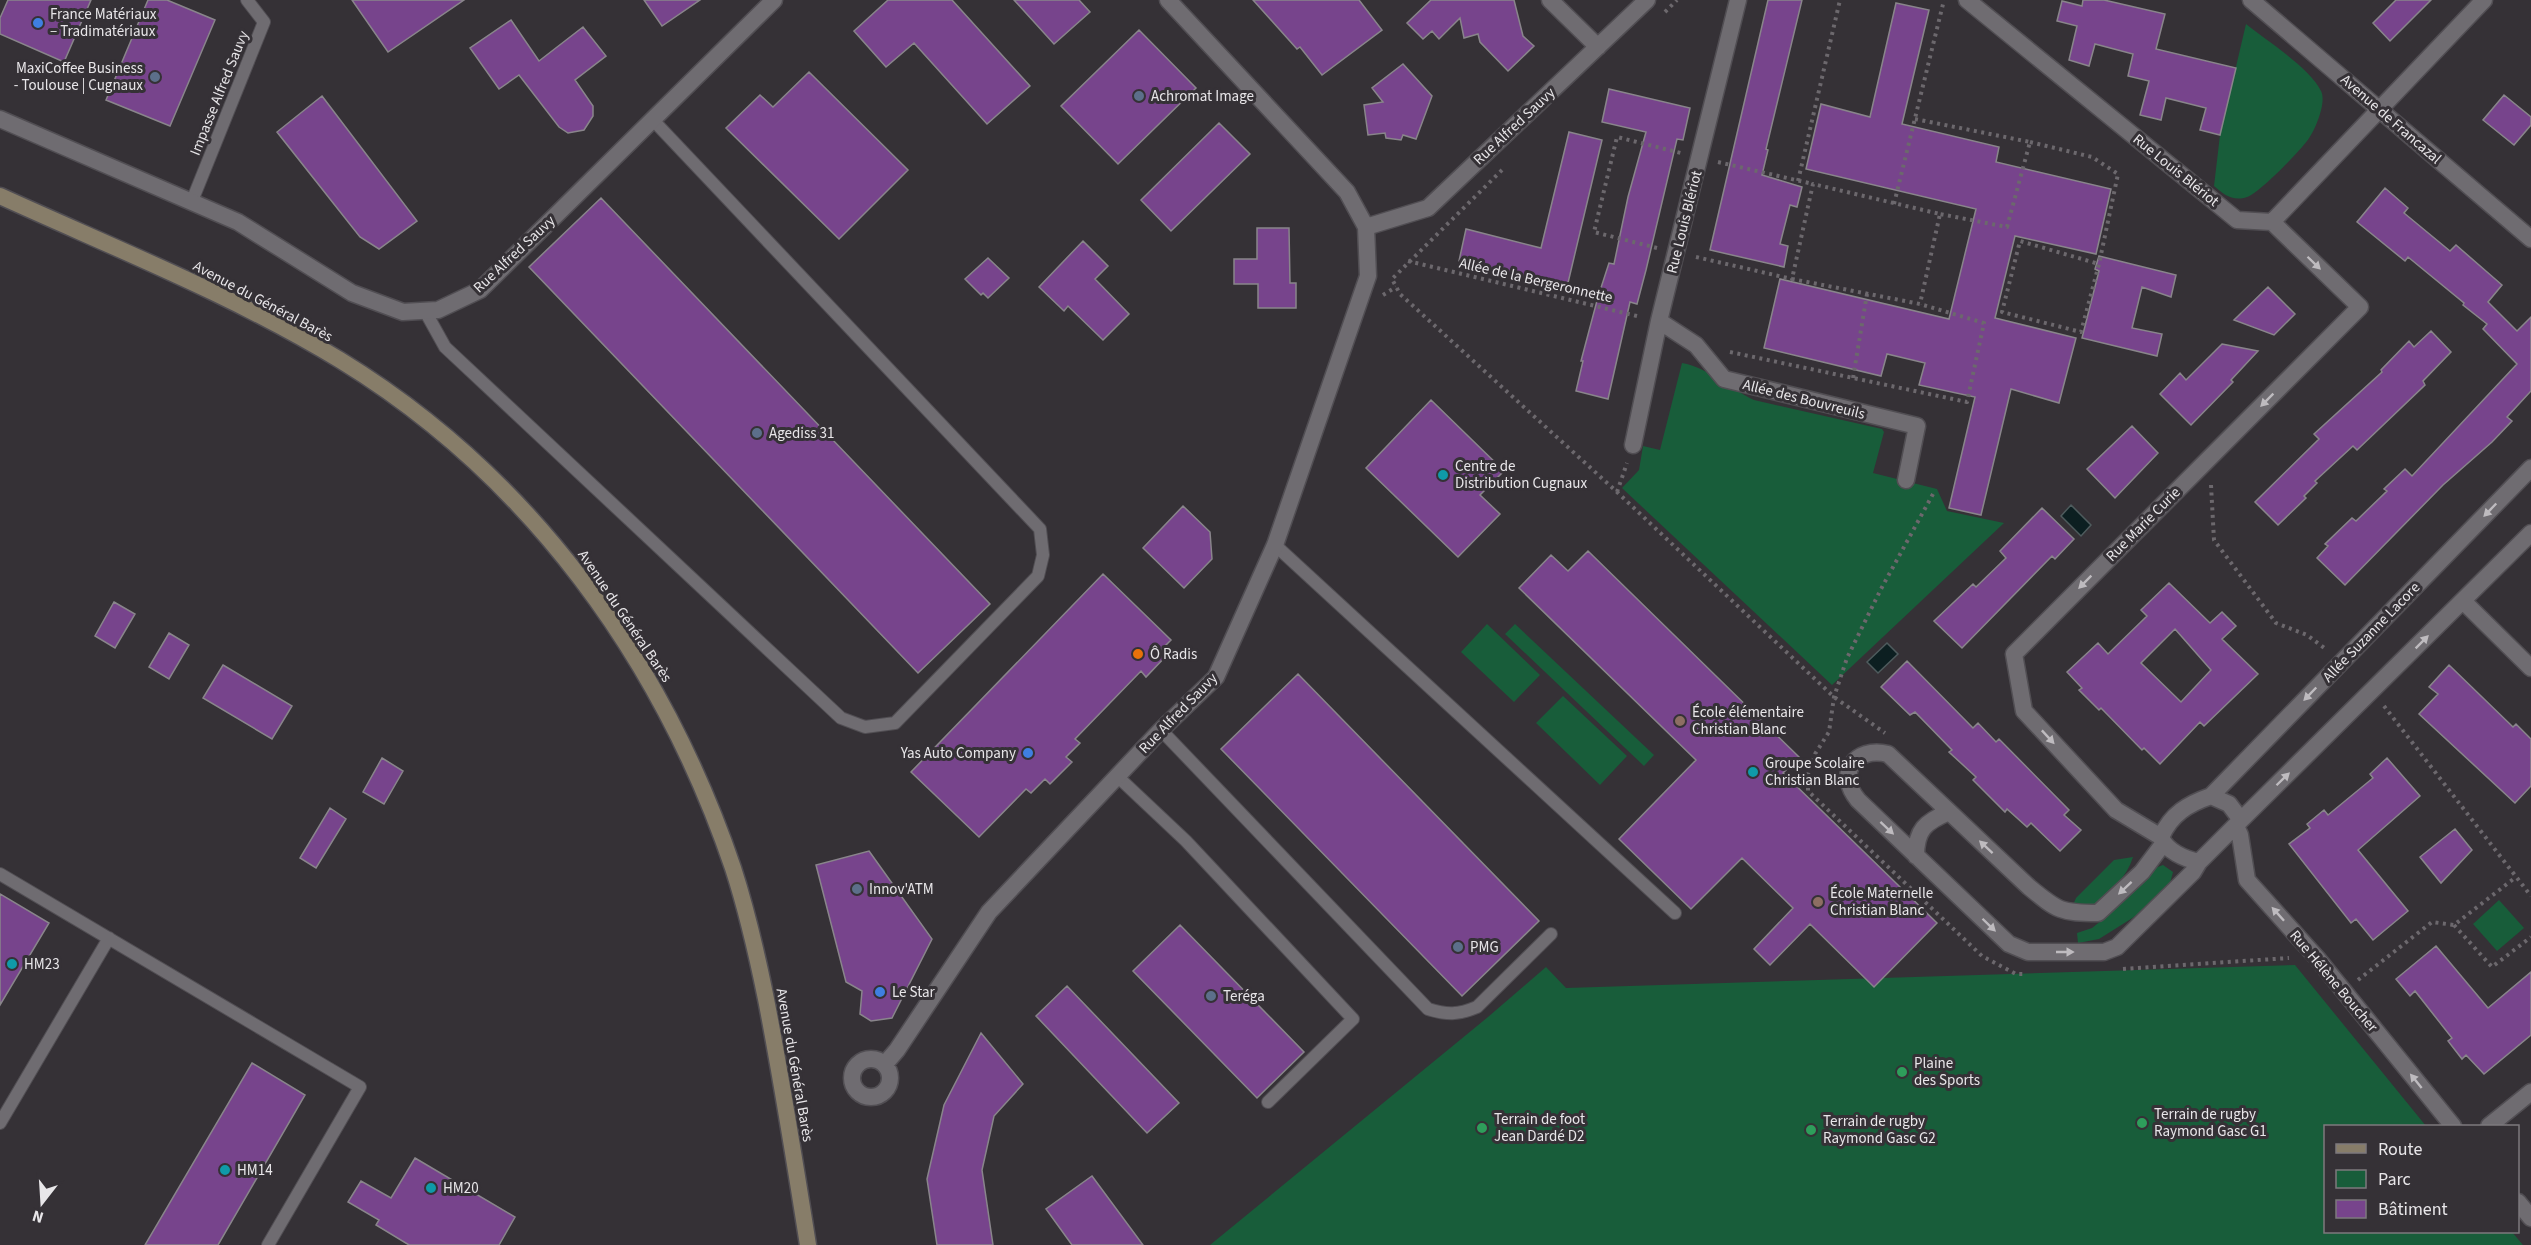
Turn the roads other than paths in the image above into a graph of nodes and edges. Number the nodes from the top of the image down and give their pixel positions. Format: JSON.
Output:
{"nodes":[{"id":1,"x":247,"y":0,"type":"edge"},
{"id":2,"x":1168,"y":0,"type":"edge"},
{"id":3,"x":1550,"y":0,"type":"edge"},
{"id":4,"x":1647,"y":0,"type":"edge"},
{"id":5,"x":1738,"y":0,"type":"edge"},
{"id":6,"x":1967,"y":0,"type":"edge"},
{"id":7,"x":2251,"y":0,"type":"edge"},
{"id":8,"x":2484,"y":0,"type":"edge"},
{"id":9,"x":770,"y":1,"type":"edge"},
{"id":10,"x":1598,"y":47,"type":"junction"},
{"id":11,"x":2379,"y":110,"type":"junction"},
{"id":12,"x":0,"y":119,"type":"edge"},
{"id":13,"x":652,"y":119,"type":"junction"},
{"id":14,"x":0,"y":196,"type":"edge"},
{"id":15,"x":192,"y":201,"type":"junction"},
{"id":16,"x":2272,"y":222,"type":"junction"},
{"id":17,"x":1366,"y":227,"type":"junction"},
{"id":18,"x":2531,"y":239,"type":"edge"},
{"id":19,"x":425,"y":311,"type":"junction"},
{"id":20,"x":1659,"y":321,"type":"junction"},
{"id":21,"x":1633,"y":445,"type":"road end"},
{"id":22,"x":2531,"y":468,"type":"edge"},
{"id":23,"x":1906,"y":480,"type":"dead end"},
{"id":24,"x":2531,"y":533,"type":"edge"},
{"id":25,"x":1275,"y":545,"type":"junction"},
{"id":26,"x":2463,"y":601,"type":"junction"},
{"id":27,"x":2531,"y":668,"type":"edge"},
{"id":28,"x":1161,"y":730,"type":"junction"},
{"id":29,"x":1117,"y":776,"type":"junction"},
{"id":30,"x":2211,"y":796,"type":"junction"},
{"id":31,"x":1949,"y":812,"type":"junction"},
{"id":32,"x":2239,"y":823,"type":"junction"},
{"id":33,"x":2162,"y":840,"type":"junction"},
{"id":34,"x":1916,"y":856,"type":"junction"},
{"id":35,"x":2199,"y":862,"type":"junction"},
{"id":36,"x":0,"y":874,"type":"edge"},
{"id":37,"x":1675,"y":913,"type":"dead end"},
{"id":38,"x":1551,"y":934,"type":"dead end"},
{"id":39,"x":109,"y":938,"type":"junction"},
{"id":40,"x":885,"y":1064,"type":"dead end"},
{"id":41,"x":2531,"y":1092,"type":"edge"},
{"id":42,"x":1268,"y":1102,"type":"dead end"},
{"id":43,"x":0,"y":1123,"type":"edge"},
{"id":44,"x":2452,"y":1125,"type":"edge"},
{"id":45,"x":2490,"y":1125,"type":"edge"},
{"id":46,"x":2519,"y":1204,"type":"edge"},
{"id":47,"x":2531,"y":1218,"type":"edge"},
{"id":48,"x":268,"y":1245,"type":"edge"},
{"id":49,"x":808,"y":1245,"type":"edge"}],
"edges":[{"from":1,"to":15,"type":"lane","name":"Impasse Alfred Sauvy"},
{"from":2,"to":17,"type":"street","name":"Rue Alfred Sauvy"},
{"from":3,"to":10,"type":"street"},
{"from":4,"to":10,"type":"street","name":"Rue Alfred Sauvy"},
{"from":5,"to":20,"type":"street","name":"Rue Louis Blériot"},
{"from":6,"to":16,"type":"street","name":"Rue Louis Blériot"},
{"from":7,"to":11,"type":"street","name":"Avenue de Francazal"},
{"from":8,"to":11,"type":"street"},
{"from":9,"to":13,"type":"street","name":"Rue Alfred Sauvy"},
{"from":10,"to":17,"type":"street","name":"Rue Alfred Sauvy"},
{"from":11,"to":16,"type":"street"},
{"from":11,"to":18,"type":"street","name":"Avenue de Francazal"},
{"from":12,"to":15,"type":"street","name":"Rue Alfred Sauvy"},
{"from":13,"to":19,"type":"street","name":"Rue Alfred Sauvy"},
{"from":13,"to":19,"type":"lane"},
{"from":14,"to":49,"type":"main road","name":"Avenue du Général Barès"},
{"from":15,"to":19,"type":"street","name":"Rue Alfred Sauvy"},
{"from":16,"to":33,"type":"street","name":"Rue Marie Curie","one_way":true},
{"from":17,"to":25,"type":"street","name":"Rue Alfred Sauvy"},
{"from":20,"to":21,"type":"street","name":"Rue Louis Blériot"},
{"from":20,"to":23,"type":"street","name":"Allée des Bouvreuils"},
{"from":22,"to":30,"type":"street","name":"Allée Suzanne Lacore","one_way":true},
{"from":24,"to":26,"type":"street"},
{"from":25,"to":28,"type":"street","name":"Rue Alfred Sauvy"},
{"from":25,"to":37,"type":"lane"},
{"from":26,"to":27,"type":"street"},
{"from":32,"to":26,"type":"street","one_way":true},
{"from":28,"to":29,"type":"street","name":"Rue Alfred Sauvy"},
{"from":28,"to":38,"type":"lane"},
{"from":29,"to":40,"type":"street","name":"Rue Alfred Sauvy"},
{"from":29,"to":42,"type":"lane"},
{"from":30,"to":32,"type":"street"},
{"from":30,"to":33,"type":"street"},
{"from":33,"to":31,"type":"street","one_way":true},
{"from":31,"to":34,"type":"street"},
{"from":31,"to":34,"type":"street","one_way":true},
{"from":32,"to":35,"type":"street"},
{"from":44,"to":32,"type":"street","name":"Rue Hélène Boucher","one_way":true},
{"from":33,"to":35,"type":"street"},
{"from":34,"to":35,"type":"street","one_way":true},
{"from":36,"to":39,"type":"lane"},
{"from":39,"to":43,"type":"lane"},
{"from":39,"to":48,"type":"lane"},
{"from":41,"to":45,"type":"street"},
{"from":46,"to":47,"type":"street"}]}
